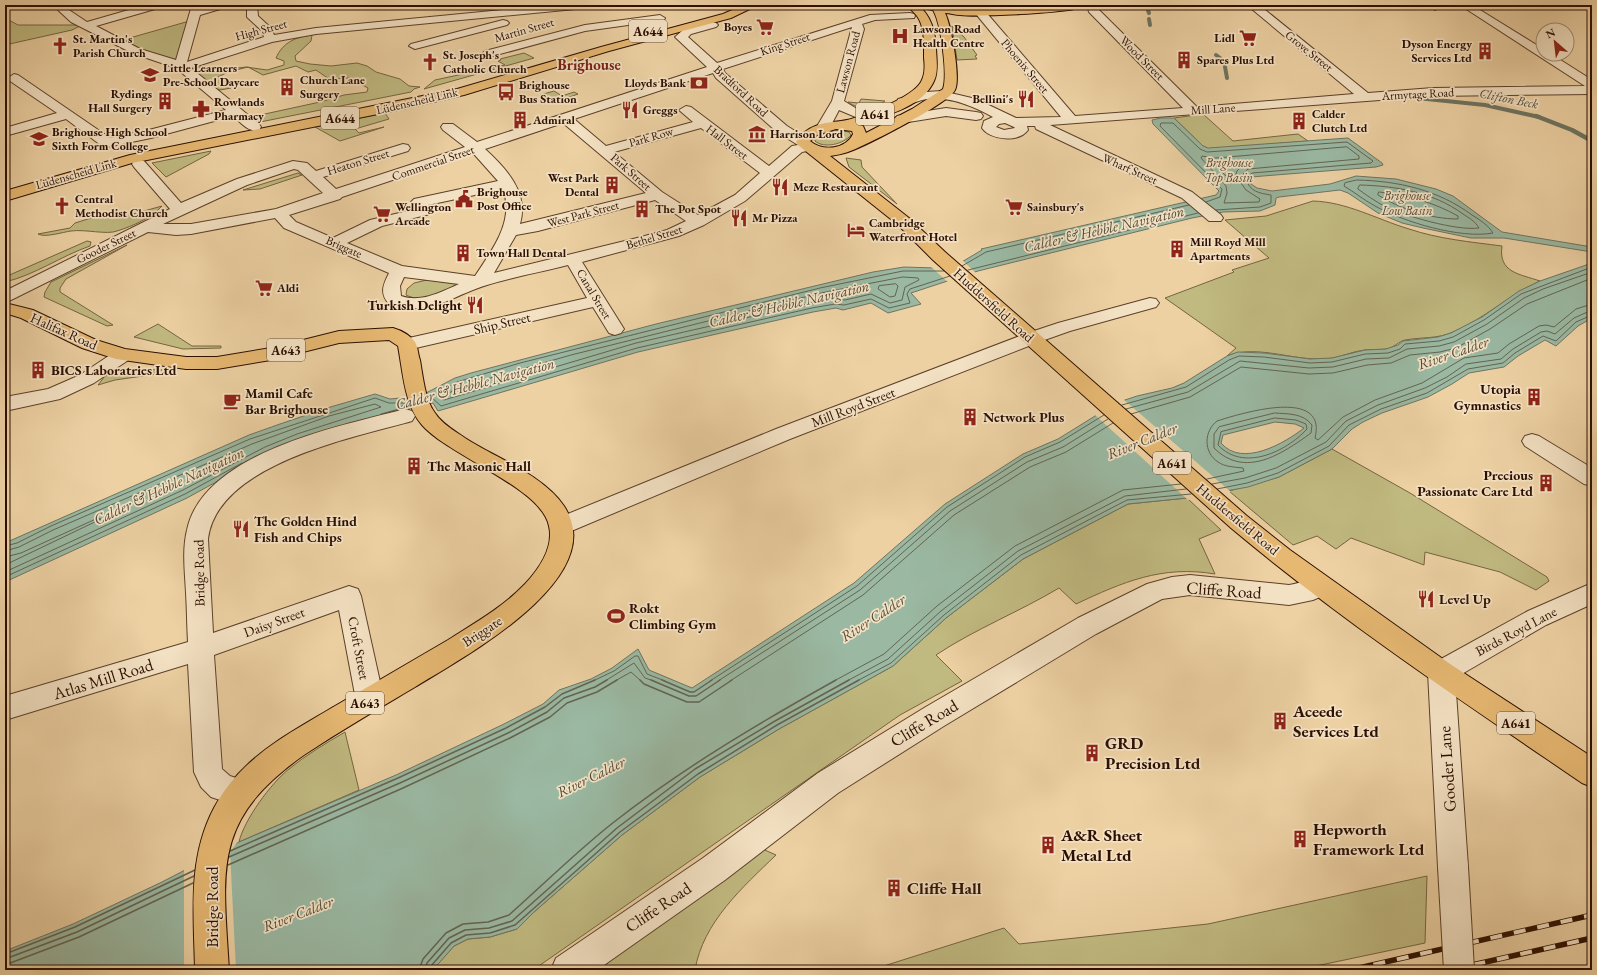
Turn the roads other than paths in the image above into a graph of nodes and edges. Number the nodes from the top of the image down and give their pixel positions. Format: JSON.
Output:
{"nodes":[{"id":1,"x":68,"y":5,"type":"edge"},
{"id":2,"x":158,"y":5,"type":"edge"},
{"id":3,"x":223,"y":5,"type":"edge"},
{"id":4,"x":252,"y":5,"type":"edge"},
{"id":5,"x":586,"y":5,"type":"edge"},
{"id":6,"x":735,"y":5,"type":"edge"},
{"id":7,"x":753,"y":5,"type":"edge"},
{"id":8,"x":1081,"y":5,"type":"edge"},
{"id":9,"x":1093,"y":5,"type":"edge"},
{"id":10,"x":1110,"y":5,"type":"edge"},
{"id":11,"x":1137,"y":5,"type":"edge"},
{"id":12,"x":1146,"y":5,"type":"edge"},
{"id":13,"x":1252,"y":5,"type":"edge"},
{"id":14,"x":1465,"y":5,"type":"edge"},
{"id":15,"x":869,"y":7,"type":"dead end"},
{"id":16,"x":919,"y":8,"type":"edge"},
{"id":17,"x":196,"y":9,"type":"edge"},
{"id":18,"x":937,"y":9,"type":"edge"},
{"id":19,"x":980,"y":12,"type":"junction"},
{"id":20,"x":486,"y":14,"type":"junction"},
{"id":21,"x":659,"y":15,"type":"dead end"},
{"id":22,"x":861,"y":21,"type":"junction"},
{"id":23,"x":503,"y":23,"type":"junction"},
{"id":24,"x":88,"y":25,"type":"junction"},
{"id":25,"x":712,"y":25,"type":"dead end"},
{"id":26,"x":270,"y":40,"type":"junction"},
{"id":27,"x":530,"y":41,"type":"junction"},
{"id":28,"x":416,"y":46,"type":"dead end"},
{"id":29,"x":489,"y":53,"type":"dead end"},
{"id":30,"x":182,"y":66,"type":"junction"},
{"id":31,"x":715,"y":67,"type":"junction"},
{"id":32,"x":14,"y":78,"type":"dead end"},
{"id":33,"x":1592,"y":85,"type":"edge"},
{"id":34,"x":1592,"y":90,"type":"edge"},
{"id":35,"x":937,"y":95,"type":"junction"},
{"id":36,"x":1365,"y":97,"type":"junction"},
{"id":37,"x":903,"y":102,"type":"joint"},
{"id":38,"x":840,"y":105,"type":"junction"},
{"id":39,"x":686,"y":110,"type":"dead end"},
{"id":40,"x":1193,"y":110,"type":"junction"},
{"id":41,"x":236,"y":111,"type":"junction"},
{"id":42,"x":68,"y":114,"type":"junction"},
{"id":43,"x":873,"y":115,"type":"junction"},
{"id":44,"x":565,"y":118,"type":"junction"},
{"id":45,"x":902,"y":119,"type":"junction"},
{"id":46,"x":1066,"y":120,"type":"junction"},
{"id":47,"x":992,"y":121,"type":"junction"},
{"id":48,"x":843,"y":124,"type":"junction"},
{"id":49,"x":1014,"y":124,"type":"junction"},
{"id":50,"x":696,"y":125,"type":"dead end"},
{"id":51,"x":1041,"y":126,"type":"junction"},
{"id":52,"x":254,"y":127,"type":"junction"},
{"id":53,"x":448,"y":127,"type":"dead end"},
{"id":54,"x":823,"y":128,"type":"junction"},
{"id":55,"x":5,"y":132,"type":"edge"},
{"id":56,"x":856,"y":142,"type":"junction"},
{"id":57,"x":808,"y":146,"type":"junction"},
{"id":58,"x":403,"y":148,"type":"dead end"},
{"id":59,"x":475,"y":149,"type":"junction"},
{"id":60,"x":842,"y":149,"type":"junction"},
{"id":61,"x":606,"y":150,"type":"junction"},
{"id":62,"x":140,"y":164,"type":"dead end"},
{"id":63,"x":417,"y":168,"type":"junction"},
{"id":64,"x":837,"y":169,"type":"junction"},
{"id":65,"x":769,"y":173,"type":"junction"},
{"id":66,"x":313,"y":176,"type":"junction"},
{"id":67,"x":508,"y":183,"type":"junction"},
{"id":68,"x":438,"y":185,"type":"junction"},
{"id":69,"x":5,"y":186,"type":"edge"},
{"id":70,"x":657,"y":195,"type":"junction"},
{"id":71,"x":5,"y":196,"type":"edge"},
{"id":72,"x":335,"y":196,"type":"junction"},
{"id":73,"x":179,"y":210,"type":"junction"},
{"id":74,"x":1215,"y":218,"type":"dead end"},
{"id":75,"x":284,"y":219,"type":"junction"},
{"id":76,"x":698,"y":222,"type":"junction"},
{"id":77,"x":145,"y":227,"type":"junction"},
{"id":78,"x":509,"y":232,"type":"junction"},
{"id":79,"x":335,"y":243,"type":"junction"},
{"id":80,"x":573,"y":260,"type":"junction"},
{"id":81,"x":398,"y":270,"type":"junction"},
{"id":82,"x":480,"y":282,"type":"junction"},
{"id":83,"x":5,"y":298,"type":"edge"},
{"id":84,"x":598,"y":301,"type":"junction"},
{"id":85,"x":1150,"y":303,"type":"dead end"},
{"id":86,"x":5,"y":308,"type":"edge"},
{"id":87,"x":615,"y":329,"type":"dead end"},
{"id":88,"x":1032,"y":338,"type":"junction"},
{"id":89,"x":407,"y":344,"type":"junction"},
{"id":90,"x":123,"y":355,"type":"junction"},
{"id":91,"x":5,"y":404,"type":"edge"},
{"id":92,"x":413,"y":412,"type":"junction"},
{"id":93,"x":1532,"y":441,"type":"dead end"},
{"id":94,"x":1592,"y":478,"type":"edge"},
{"id":95,"x":561,"y":526,"type":"junction"},
{"id":96,"x":1320,"y":586,"type":"junction"},
{"id":97,"x":1592,"y":593,"type":"edge"},
{"id":98,"x":349,"y":596,"type":"joint"},
{"id":99,"x":200,"y":649,"type":"junction"},
{"id":100,"x":1441,"y":672,"type":"junction"},
{"id":101,"x":370,"y":700,"type":"junction"},
{"id":102,"x":5,"y":708,"type":"edge"},
{"id":103,"x":1592,"y":773,"type":"edge"},
{"id":104,"x":241,"y":794,"type":"junction"},
{"id":105,"x":216,"y":845,"type":"joint"},
{"id":106,"x":212,"y":970,"type":"edge"},
{"id":107,"x":568,"y":970,"type":"edge"},
{"id":108,"x":1459,"y":970,"type":"edge"}],
"edges":[{"from":1,"to":24,"type":"street"},
{"from":2,"to":24,"type":"street"},
{"from":3,"to":17,"type":"street"},
{"from":4,"to":26,"type":"street"},
{"from":5,"to":20,"type":"street","name":"High Street"},
{"from":6,"to":52,"type":"main road","name":"Lüdenscheid Link","number":"A644"},
{"from":7,"to":71,"type":"main road","name":"Lüdenscheid Link","number":"A644"},
{"from":8,"to":9,"type":"main road"},
{"from":8,"to":19,"type":"main road"},
{"from":9,"to":40,"type":"street","name":"Wood Street"},
{"from":10,"to":11,"type":"main road"},
{"from":11,"to":12,"type":"main road"},
{"from":13,"to":36,"type":"street","name":"Grove Street"},
{"from":14,"to":33,"type":"street"},
{"from":15,"to":22,"type":"street","name":"Lawson Road"},
{"from":16,"to":18,"type":"main road"},
{"from":16,"to":22,"type":"street","name":"King Street"},
{"from":16,"to":35,"type":"main road"},
{"from":17,"to":30,"type":"street"},
{"from":18,"to":19,"type":"main road"},
{"from":18,"to":35,"type":"main road"},
{"from":19,"to":46,"type":"street","name":"Phoenix Street"},
{"from":20,"to":23,"type":"street"},
{"from":20,"to":26,"type":"street","name":"High Street"},
{"from":21,"to":27,"type":"street","name":"Martin Street"},
{"from":22,"to":31,"type":"street","name":"King Street"},
{"from":22,"to":38,"type":"street","name":"Lawson Road"},
{"from":23,"to":27,"type":"street"},
{"from":23,"to":28,"type":"street"},
{"from":24,"to":30,"type":"street"},
{"from":25,"to":31,"type":"street","name":"Bradford Road"},
{"from":26,"to":30,"type":"street","name":"High Street"},
{"from":27,"to":29,"type":"street","name":"Martin Street"},
{"from":30,"to":41,"type":"street"},
{"from":31,"to":44,"type":"street","name":"Commercial Street"},
{"from":31,"to":57,"type":"street","name":"Bradford Road"},
{"from":32,"to":42,"type":"street"},
{"from":34,"to":36,"type":"street","name":"Armytage Road"},
{"from":35,"to":37,"type":"street"},
{"from":35,"to":45,"type":"main road","number":"A641"},
{"from":35,"to":47,"type":"street","name":"Mill Lane"},
{"from":35,"to":49,"type":"street","name":"Mill Lane"},
{"from":36,"to":40,"type":"street","name":"Mill Lane"},
{"from":37,"to":43,"type":"main road","number":"A641"},
{"from":38,"to":43,"type":"street","name":"Lawson Road"},
{"from":38,"to":48,"type":"street","name":"Lawson Road"},
{"from":38,"to":54,"type":"street","name":"Lawson Road"},
{"from":39,"to":65,"type":"street","name":"Hall Street"},
{"from":40,"to":46,"type":"street","name":"Mill Lane"},
{"from":41,"to":42,"type":"street"},
{"from":41,"to":52,"type":"street"},
{"from":42,"to":55,"type":"street"},
{"from":43,"to":48,"type":"main road","number":"A641"},
{"from":44,"to":59,"type":"street","name":"Commercial Street"},
{"from":44,"to":61,"type":"street","name":"Park Street"},
{"from":45,"to":47,"type":"street","name":"Mill Lane"},
{"from":45,"to":56,"type":"main road","number":"A641"},
{"from":46,"to":49,"type":"street","name":"Mill Lane"},
{"from":46,"to":51,"type":"street","name":"Mill Lane"},
{"from":47,"to":49,"type":"street","name":"Mill Lane"},
{"from":47,"to":49,"type":"street","name":"Mill Lane"},
{"from":48,"to":54,"type":"main road"},
{"from":48,"to":56,"type":"main road"},
{"from":49,"to":51,"type":"street","name":"Mill Lane"},
{"from":50,"to":61,"type":"street","name":"Park Row"},
{"from":51,"to":74,"type":"street","name":"Wharf Street"},
{"from":52,"to":69,"type":"main road","name":"Lüdenscheid Link","number":"A644"},
{"from":53,"to":59,"type":"street"},
{"from":54,"to":57,"type":"main road"},
{"from":56,"to":60,"type":"main road"},
{"from":57,"to":60,"type":"main road"},
{"from":57,"to":64,"type":"main road","name":"Huddersfield Road","number":"A641"},
{"from":57,"to":65,"type":"street","name":"Bethel Street"},
{"from":58,"to":66,"type":"street","name":"Heaton Street"},
{"from":59,"to":63,"type":"street","name":"Commercial Street"},
{"from":59,"to":67,"type":"street"},
{"from":60,"to":64,"type":"main road"},
{"from":61,"to":70,"type":"street","name":"Park Street"},
{"from":62,"to":73,"type":"street"},
{"from":63,"to":68,"type":"street"},
{"from":63,"to":72,"type":"street","name":"Commercial Street"},
{"from":64,"to":88,"type":"main road","name":"Huddersfield Road","number":"A641"},
{"from":65,"to":76,"type":"street","name":"Bethel Street"},
{"from":66,"to":72,"type":"street"},
{"from":66,"to":73,"type":"street","name":"Gooder Street"},
{"from":67,"to":68,"type":"street"},
{"from":67,"to":78,"type":"street"},
{"from":68,"to":79,"type":"street"},
{"from":70,"to":76,"type":"street","name":"Park Street"},
{"from":70,"to":78,"type":"street","name":"West Park Street"},
{"from":72,"to":75,"type":"street","name":"Commercial Street"},
{"from":73,"to":77,"type":"street","name":"Gooder Street"},
{"from":75,"to":77,"type":"street","name":"Briggate"},
{"from":75,"to":79,"type":"street","name":"Briggate"},
{"from":76,"to":80,"type":"street","name":"Bethel Street"},
{"from":77,"to":83,"type":"street","name":"Gooder Street"},
{"from":78,"to":82,"type":"street"},
{"from":79,"to":81,"type":"street","name":"Briggate"},
{"from":80,"to":82,"type":"street","name":"Bethel Street"},
{"from":80,"to":84,"type":"street","name":"Canal Street"},
{"from":81,"to":82,"type":"street","name":"Briggate"},
{"from":81,"to":82,"type":"street"},
{"from":84,"to":87,"type":"street","name":"Canal Street"},
{"from":84,"to":89,"type":"street","name":"Ship Street"},
{"from":85,"to":88,"type":"street","name":"Mill Royd Street"},
{"from":86,"to":90,"type":"main road","name":"Halifax Road","number":"A643"},
{"from":88,"to":95,"type":"street","name":"Mill Royd Street"},
{"from":88,"to":96,"type":"main road","name":"Huddersfield Road","number":"A641"},
{"from":89,"to":90,"type":"main road","number":"A643"},
{"from":89,"to":92,"type":"main road"},
{"from":90,"to":91,"type":"street"},
{"from":92,"to":95,"type":"main road"},
{"from":92,"to":99,"type":"street","name":"Bridge Road"},
{"from":93,"to":94,"type":"street"},
{"from":95,"to":101,"type":"main road","name":"Briggate","number":"A643"},
{"from":96,"to":100,"type":"main road","name":"Huddersfield Road","number":"A641"},
{"from":96,"to":107,"type":"street","name":"Cliffe Road"},
{"from":97,"to":100,"type":"street","name":"Birds Royd Lane"},
{"from":98,"to":99,"type":"street","name":"Daisy Street"},
{"from":98,"to":101,"type":"street","name":"Croft Street"},
{"from":99,"to":102,"type":"street","name":"Atlas Mill Road"},
{"from":99,"to":104,"type":"street","name":"Bridge Road"},
{"from":100,"to":103,"type":"main road","name":"Huddersfield Road","number":"A641"},
{"from":100,"to":108,"type":"street","name":"Gooder Lane","bridge":true},
{"from":101,"to":104,"type":"main road","name":"Briggate","number":"A643"},
{"from":104,"to":105,"type":"main road","name":"Briggate","number":"A643"},
{"from":105,"to":106,"type":"main road","name":"Bridge Road","number":"A643"}]}
